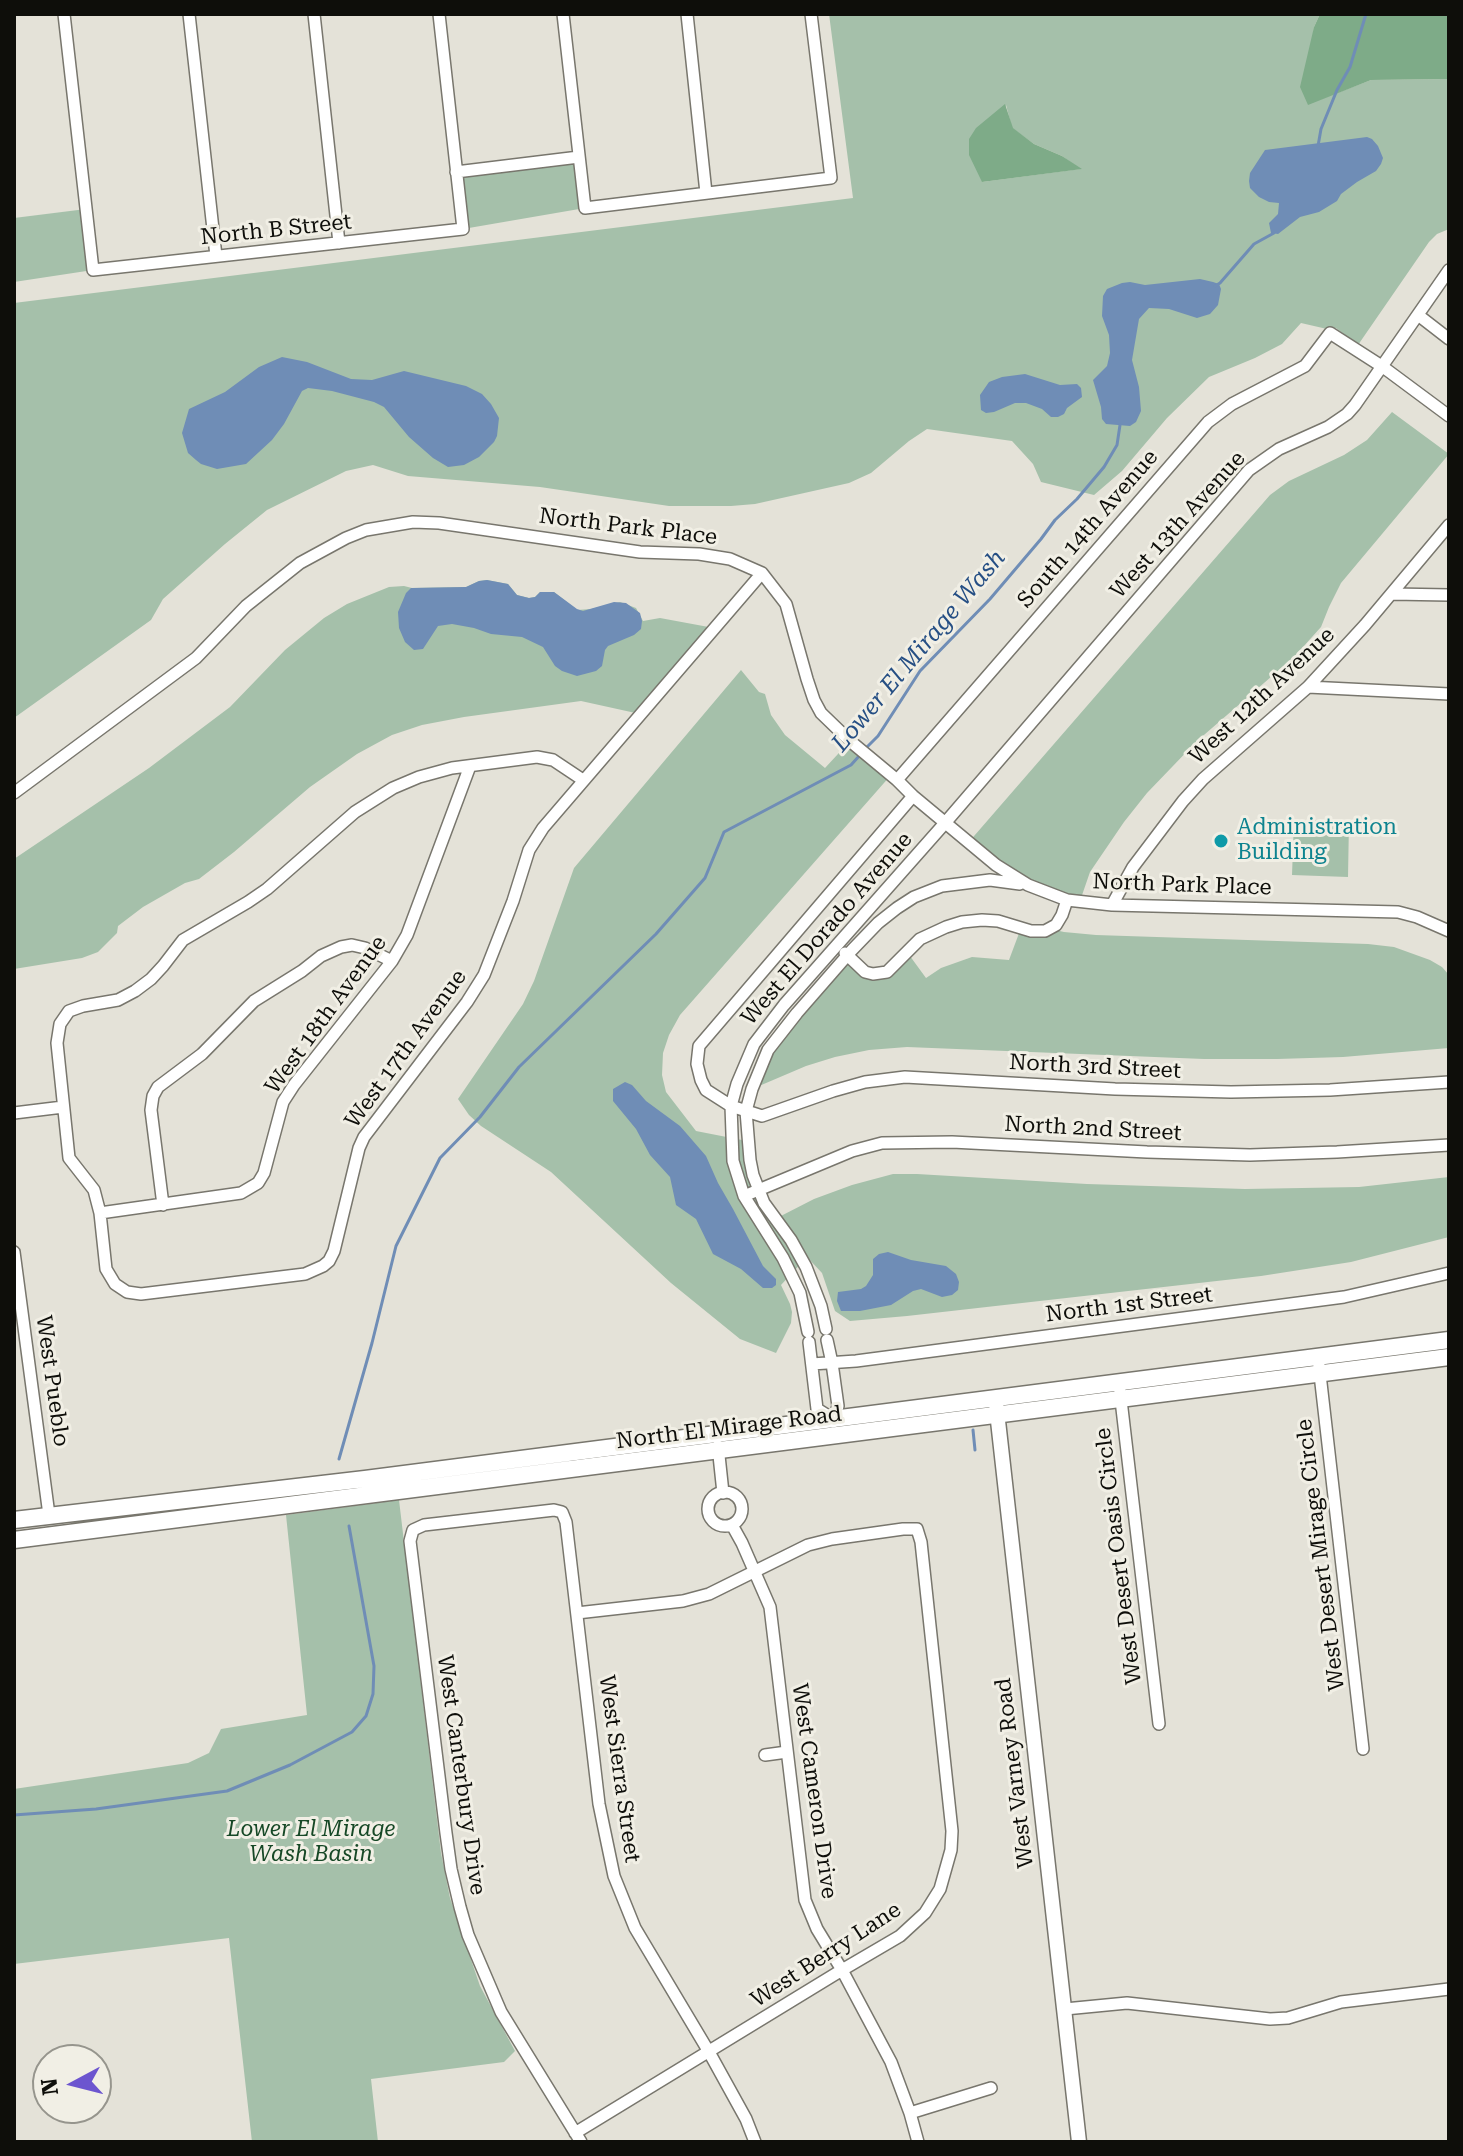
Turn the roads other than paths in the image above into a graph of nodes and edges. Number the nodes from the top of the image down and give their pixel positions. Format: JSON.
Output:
{"nodes":[{"id":1,"x":64,"y":14,"type":"edge"},
{"id":2,"x":189,"y":14,"type":"edge"},
{"id":3,"x":314,"y":14,"type":"edge"},
{"id":4,"x":439,"y":14,"type":"edge"},
{"id":5,"x":563,"y":14,"type":"edge"},
{"id":6,"x":687,"y":14,"type":"edge"},
{"id":7,"x":811,"y":14,"type":"edge"},
{"id":8,"x":579,"y":157,"type":"junction"},
{"id":9,"x":456,"y":172,"type":"junction"},
{"id":10,"x":706,"y":193,"type":"junction"},
{"id":11,"x":339,"y":243,"type":"junction"},
{"id":12,"x":216,"y":256,"type":"junction"},
{"id":13,"x":1449,"y":270,"type":"edge"},
{"id":14,"x":1418,"y":315,"type":"junction"},
{"id":15,"x":1449,"y":339,"type":"edge"},
{"id":16,"x":1383,"y":367,"type":"junction"},
{"id":17,"x":1449,"y":416,"type":"edge"},
{"id":18,"x":1449,"y":525,"type":"edge"},
{"id":19,"x":762,"y":573,"type":"junction"},
{"id":20,"x":1392,"y":594,"type":"junction"},
{"id":21,"x":1449,"y":595,"type":"edge"},
{"id":22,"x":1308,"y":687,"type":"junction"},
{"id":23,"x":1449,"y":694,"type":"edge"},
{"id":24,"x":470,"y":766,"type":"junction"},
{"id":25,"x":583,"y":780,"type":"junction"},
{"id":26,"x":897,"y":780,"type":"junction"},
{"id":27,"x":14,"y":793,"type":"edge"},
{"id":28,"x":913,"y":796,"type":"junction"},
{"id":29,"x":945,"y":823,"type":"junction"},
{"id":30,"x":1028,"y":885,"type":"junction"},
{"id":31,"x":1067,"y":900,"type":"junction"},
{"id":32,"x":1112,"y":905,"type":"junction"},
{"id":33,"x":1449,"y":931,"type":"edge"},
{"id":34,"x":836,"y":947,"type":"junction"},
{"id":35,"x":848,"y":955,"type":"junction"},
{"id":36,"x":392,"y":961,"type":"junction"},
{"id":37,"x":1449,"y":1082,"type":"edge"},
{"id":38,"x":731,"y":1106,"type":"junction"},
{"id":39,"x":63,"y":1107,"type":"junction"},
{"id":40,"x":746,"y":1111,"type":"junction"},
{"id":41,"x":14,"y":1113,"type":"edge"},
{"id":42,"x":1449,"y":1145,"type":"edge"},
{"id":43,"x":759,"y":1189,"type":"junction"},
{"id":44,"x":744,"y":1196,"type":"junction"},
{"id":45,"x":163,"y":1205,"type":"junction"},
{"id":46,"x":100,"y":1213,"type":"junction"},
{"id":47,"x":14,"y":1252,"type":"edge"},
{"id":48,"x":1449,"y":1273,"type":"edge"},
{"id":49,"x":1449,"y":1340,"type":"edge"},
{"id":50,"x":1449,"y":1357,"type":"edge"},
{"id":51,"x":832,"y":1363,"type":"junction"},
{"id":52,"x":812,"y":1364,"type":"junction"},
{"id":53,"x":1318,"y":1365,"type":"junction"},
{"id":54,"x":1120,"y":1391,"type":"junction"},
{"id":55,"x":997,"y":1407,"type":"junction"},
{"id":56,"x":834,"y":1428,"type":"junction"},
{"id":57,"x":718,"y":1443,"type":"junction"},
{"id":58,"x":723,"y":1493,"type":"junction"},
{"id":59,"x":562,"y":1512,"type":"joint"},
{"id":60,"x":49,"y":1515,"type":"junction"},
{"id":61,"x":14,"y":1520,"type":"edge"},
{"id":62,"x":732,"y":1525,"type":"junction"},
{"id":63,"x":14,"y":1540,"type":"edge"},
{"id":64,"x":755,"y":1571,"type":"junction"},
{"id":65,"x":577,"y":1613,"type":"junction"},
{"id":66,"x":1159,"y":1724,"type":"dead end"},
{"id":67,"x":1363,"y":1749,"type":"dead end"},
{"id":68,"x":787,"y":1752,"type":"junction"},
{"id":69,"x":765,"y":1755,"type":"dead end"},
{"id":70,"x":842,"y":1970,"type":"junction"},
{"id":71,"x":1449,"y":1989,"type":"edge"},
{"id":72,"x":1065,"y":2009,"type":"junction"},
{"id":73,"x":709,"y":2052,"type":"junction"},
{"id":74,"x":991,"y":2088,"type":"dead end"},
{"id":75,"x":910,"y":2113,"type":"junction"},
{"id":76,"x":578,"y":2138,"type":"edge"},
{"id":77,"x":755,"y":2142,"type":"edge"},
{"id":78,"x":918,"y":2142,"type":"edge"},
{"id":79,"x":1079,"y":2142,"type":"edge"}],
"edges":[{"from":1,"to":12,"type":"street","name":"North B Street"},
{"from":2,"to":12,"type":"street"},
{"from":3,"to":11,"type":"street"},
{"from":4,"to":9,"type":"street"},
{"from":5,"to":8,"type":"street"},
{"from":6,"to":10,"type":"street"},
{"from":7,"to":10,"type":"street"},
{"from":8,"to":9,"type":"street"},
{"from":8,"to":10,"type":"street"},
{"from":9,"to":11,"type":"street","name":"North B Street"},
{"from":11,"to":12,"type":"street","name":"North B Street"},
{"from":13,"to":14,"type":"street","name":"West 13th Avenue"},
{"from":14,"to":15,"type":"street"},
{"from":14,"to":16,"type":"street","name":"West 13th Avenue"},
{"from":16,"to":17,"type":"street"},
{"from":16,"to":26,"type":"street","name":"South 14th Avenue"},
{"from":16,"to":29,"type":"street","name":"West 13th Avenue"},
{"from":18,"to":20,"type":"street","name":"West 12th Avenue"},
{"from":19,"to":25,"type":"street","name":"West 17th Avenue"},
{"from":19,"to":26,"type":"street","name":"North Park Place"},
{"from":19,"to":27,"type":"street","name":"North Park Place"},
{"from":20,"to":21,"type":"street"},
{"from":20,"to":22,"type":"street","name":"West 12th Avenue"},
{"from":22,"to":23,"type":"street"},
{"from":22,"to":32,"type":"street","name":"West 12th Avenue"},
{"from":24,"to":25,"type":"street","name":"West 17th Avenue"},
{"from":24,"to":36,"type":"street","name":"West 18th Avenue"},
{"from":24,"to":39,"type":"street","name":"West 17th Avenue"},
{"from":25,"to":46,"type":"street","name":"West 17th Avenue"},
{"from":26,"to":28,"type":"street","name":"North Park Place"},
{"from":28,"to":29,"type":"street","name":"North Park Place"},
{"from":28,"to":38,"type":"street"},
{"from":29,"to":30,"type":"street","name":"North Park Place"},
{"from":29,"to":34,"type":"street","name":"West El Dorado Avenue"},
{"from":30,"to":31,"type":"street","name":"North Park Place"},
{"from":30,"to":35,"type":"street","name":"West El Dorado Avenue"},
{"from":31,"to":32,"type":"street","name":"North Park Place"},
{"from":31,"to":35,"type":"street"},
{"from":32,"to":33,"type":"street","name":"North Park Place"},
{"from":34,"to":35,"type":"street"},
{"from":34,"to":38,"type":"street","name":"West El Dorado Avenue"},
{"from":35,"to":40,"type":"street","name":"West El Dorado Avenue"},
{"from":36,"to":45,"type":"street","name":"West 18th Avenue"},
{"from":36,"to":45,"type":"street"},
{"from":37,"to":40,"type":"street","name":"North 3rd Street"},
{"from":38,"to":40,"type":"street"},
{"from":38,"to":44,"type":"street","name":"West El Dorado Avenue"},
{"from":39,"to":41,"type":"street"},
{"from":39,"to":46,"type":"street","name":"West 17th Avenue"},
{"from":40,"to":43,"type":"street","name":"West El Dorado Avenue"},
{"from":42,"to":43,"type":"street","name":"North 2nd Street"},
{"from":43,"to":44,"type":"street","name":"North 2nd Street"},
{"from":43,"to":51,"type":"street","name":"West El Dorado Avenue"},
{"from":44,"to":52,"type":"street","name":"West El Dorado Avenue"},
{"from":45,"to":46,"type":"street","name":"West 18th Avenue"},
{"from":47,"to":60,"type":"street","name":"West Pueblo"},
{"from":48,"to":51,"type":"street","name":"North 1st Street"},
{"from":49,"to":53,"type":"main road","name":"North El Mirage Road"},
{"from":50,"to":53,"type":"main road","name":"North El Mirage Road"},
{"from":51,"to":52,"type":"street","name":"North 1st Street"},
{"from":51,"to":56,"type":"street","name":"West El Dorado Avenue"},
{"from":52,"to":56,"type":"street","name":"West El Dorado Avenue"},
{"from":53,"to":54,"type":"main road","name":"North El Mirage Road"},
{"from":53,"to":67,"type":"street","name":"West Desert Mirage Circle"},
{"from":54,"to":55,"type":"main road","name":"North El Mirage Road"},
{"from":54,"to":66,"type":"street","name":"West Desert Oasis Circle"},
{"from":55,"to":56,"type":"main road","name":"North El Mirage Road"},
{"from":55,"to":72,"type":"street","name":"West Varney Road"},
{"from":56,"to":57,"type":"main road","name":"North El Mirage Road"},
{"from":57,"to":58,"type":"street","name":"West Cameron Drive"},
{"from":57,"to":60,"type":"main road","name":"North El Mirage Road"},
{"from":57,"to":63,"type":"main road","name":"North El Mirage Road"},
{"from":58,"to":62,"type":"street","name":"West Cameron Drive"},
{"from":58,"to":62,"type":"street","name":"West Cameron Drive"},
{"from":59,"to":65,"type":"street","name":"West Sierra Street"},
{"from":59,"to":76,"type":"street","name":"West Canterbury Drive"},
{"from":60,"to":61,"type":"main road","name":"North El Mirage Road"},
{"from":62,"to":64,"type":"street","name":"West Cameron Drive"},
{"from":64,"to":65,"type":"street"},
{"from":64,"to":68,"type":"street","name":"West Cameron Drive"},
{"from":64,"to":70,"type":"street","name":"West Berry Lane"},
{"from":65,"to":73,"type":"street","name":"West Sierra Street"},
{"from":68,"to":69,"type":"street"},
{"from":68,"to":70,"type":"street","name":"West Cameron Drive"},
{"from":70,"to":73,"type":"street","name":"West Berry Lane"},
{"from":70,"to":75,"type":"street","name":"West Cameron Drive"},
{"from":71,"to":72,"type":"street"},
{"from":72,"to":79,"type":"street","name":"West Varney Road"},
{"from":73,"to":76,"type":"street","name":"West Berry Lane"},
{"from":73,"to":77,"type":"street","name":"West Sierra Street"},
{"from":74,"to":75,"type":"street"},
{"from":75,"to":78,"type":"street","name":"West Cameron Drive"}]}
